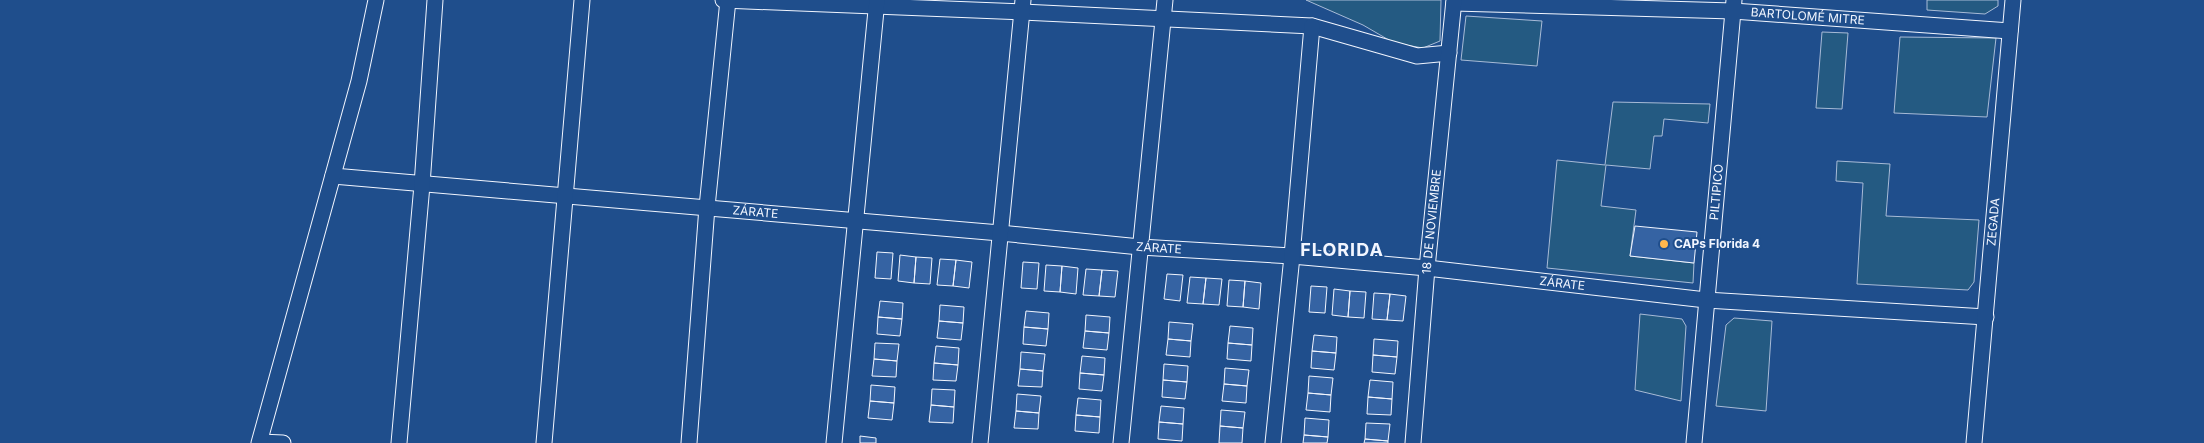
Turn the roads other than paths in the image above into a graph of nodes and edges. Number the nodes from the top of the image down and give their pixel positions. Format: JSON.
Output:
{"nodes":[{"id":1,"x":376,"y":0,"type":"edge"},
{"id":2,"x":435,"y":0,"type":"edge"},
{"id":3,"x":582,"y":0,"type":"edge"},
{"id":4,"x":723,"y":0,"type":"edge"},
{"id":5,"x":728,"y":0,"type":"edge"},
{"id":6,"x":1166,"y":0,"type":"edge"},
{"id":7,"x":2013,"y":0,"type":"edge"},
{"id":8,"x":1454,"y":2,"type":"edge"},
{"id":9,"x":876,"y":4,"type":"edge"},
{"id":10,"x":1734,"y":5,"type":"edge"},
{"id":11,"x":1022,"y":6,"type":"edge"},
{"id":12,"x":1164,"y":18,"type":"junction"},
{"id":13,"x":1312,"y":26,"type":"junction"},
{"id":14,"x":2010,"y":31,"type":"junction"},
{"id":15,"x":1449,"y":53,"type":"junction"},
{"id":16,"x":333,"y":176,"type":"junction"},
{"id":17,"x":422,"y":185,"type":"junction"},
{"id":18,"x":565,"y":196,"type":"junction"},
{"id":19,"x":707,"y":207,"type":"junction"},
{"id":20,"x":855,"y":222,"type":"junction"},
{"id":21,"x":1000,"y":233,"type":"junction"},
{"id":22,"x":1140,"y":248,"type":"junction"},
{"id":23,"x":1292,"y":256,"type":"junction"},
{"id":24,"x":1426,"y":268,"type":"junction"},
{"id":25,"x":1706,"y":300,"type":"junction"},
{"id":26,"x":1986,"y":316,"type":"junction"},
{"id":27,"x":260,"y":442,"type":"edge"},
{"id":28,"x":283,"y":443,"type":"edge"},
{"id":29,"x":399,"y":443,"type":"edge"},
{"id":30,"x":544,"y":443,"type":"edge"},
{"id":31,"x":689,"y":443,"type":"edge"},
{"id":32,"x":834,"y":443,"type":"edge"},
{"id":33,"x":980,"y":443,"type":"edge"},
{"id":34,"x":1121,"y":443,"type":"edge"},
{"id":35,"x":1273,"y":443,"type":"edge"},
{"id":36,"x":1413,"y":443,"type":"edge"},
{"id":37,"x":1694,"y":443,"type":"edge"},
{"id":38,"x":1974,"y":443,"type":"edge"}],
"edges":[{"from":1,"to":16,"type":"street"},
{"from":2,"to":17,"type":"street"},
{"from":3,"to":18,"type":"street"},
{"from":4,"to":5,"type":"street"},
{"from":5,"to":9,"type":"street"},
{"from":5,"to":19,"type":"street"},
{"from":6,"to":12,"type":"street"},
{"from":7,"to":14,"type":"street","name":"ZEGADA"},
{"from":8,"to":10,"type":"street","name":"BARTOLOMÉ MITRE"},
{"from":8,"to":15,"type":"street","name":"18 DE NOVIEMBRE"},
{"from":9,"to":11,"type":"street"},
{"from":9,"to":20,"type":"street"},
{"from":10,"to":14,"type":"street","name":"BARTOLOMÉ MITRE"},
{"from":10,"to":25,"type":"street","name":"PILTIPICO"},
{"from":11,"to":12,"type":"street"},
{"from":11,"to":21,"type":"street"},
{"from":12,"to":13,"type":"street"},
{"from":12,"to":22,"type":"street"},
{"from":13,"to":15,"type":"street"},
{"from":13,"to":23,"type":"street"},
{"from":14,"to":26,"type":"street","name":"ZEGADA"},
{"from":15,"to":24,"type":"street","name":"18 DE NOVIEMBRE"},
{"from":16,"to":17,"type":"street","name":"ZÁRATE"},
{"from":16,"to":27,"type":"street"},
{"from":17,"to":18,"type":"street","name":"ZÁRATE"},
{"from":17,"to":29,"type":"street"},
{"from":18,"to":19,"type":"street","name":"ZÁRATE"},
{"from":18,"to":30,"type":"street"},
{"from":19,"to":20,"type":"street","name":"ZÁRATE"},
{"from":19,"to":31,"type":"street"},
{"from":20,"to":21,"type":"street","name":"ZÁRATE"},
{"from":20,"to":32,"type":"street"},
{"from":21,"to":22,"type":"street","name":"ZÁRATE"},
{"from":21,"to":33,"type":"street"},
{"from":22,"to":23,"type":"street","name":"ZÁRATE"},
{"from":22,"to":34,"type":"street"},
{"from":23,"to":24,"type":"street","name":"ZÁRATE"},
{"from":23,"to":35,"type":"street"},
{"from":24,"to":25,"type":"street","name":"ZÁRATE"},
{"from":24,"to":36,"type":"street","name":"18 DE NOVIEMBRE"},
{"from":25,"to":26,"type":"street","name":"ZÁRATE"},
{"from":25,"to":37,"type":"street","name":"PILTIPICO"},
{"from":26,"to":38,"type":"street","name":"ZEGADA"},
{"from":27,"to":28,"type":"street"}]}
